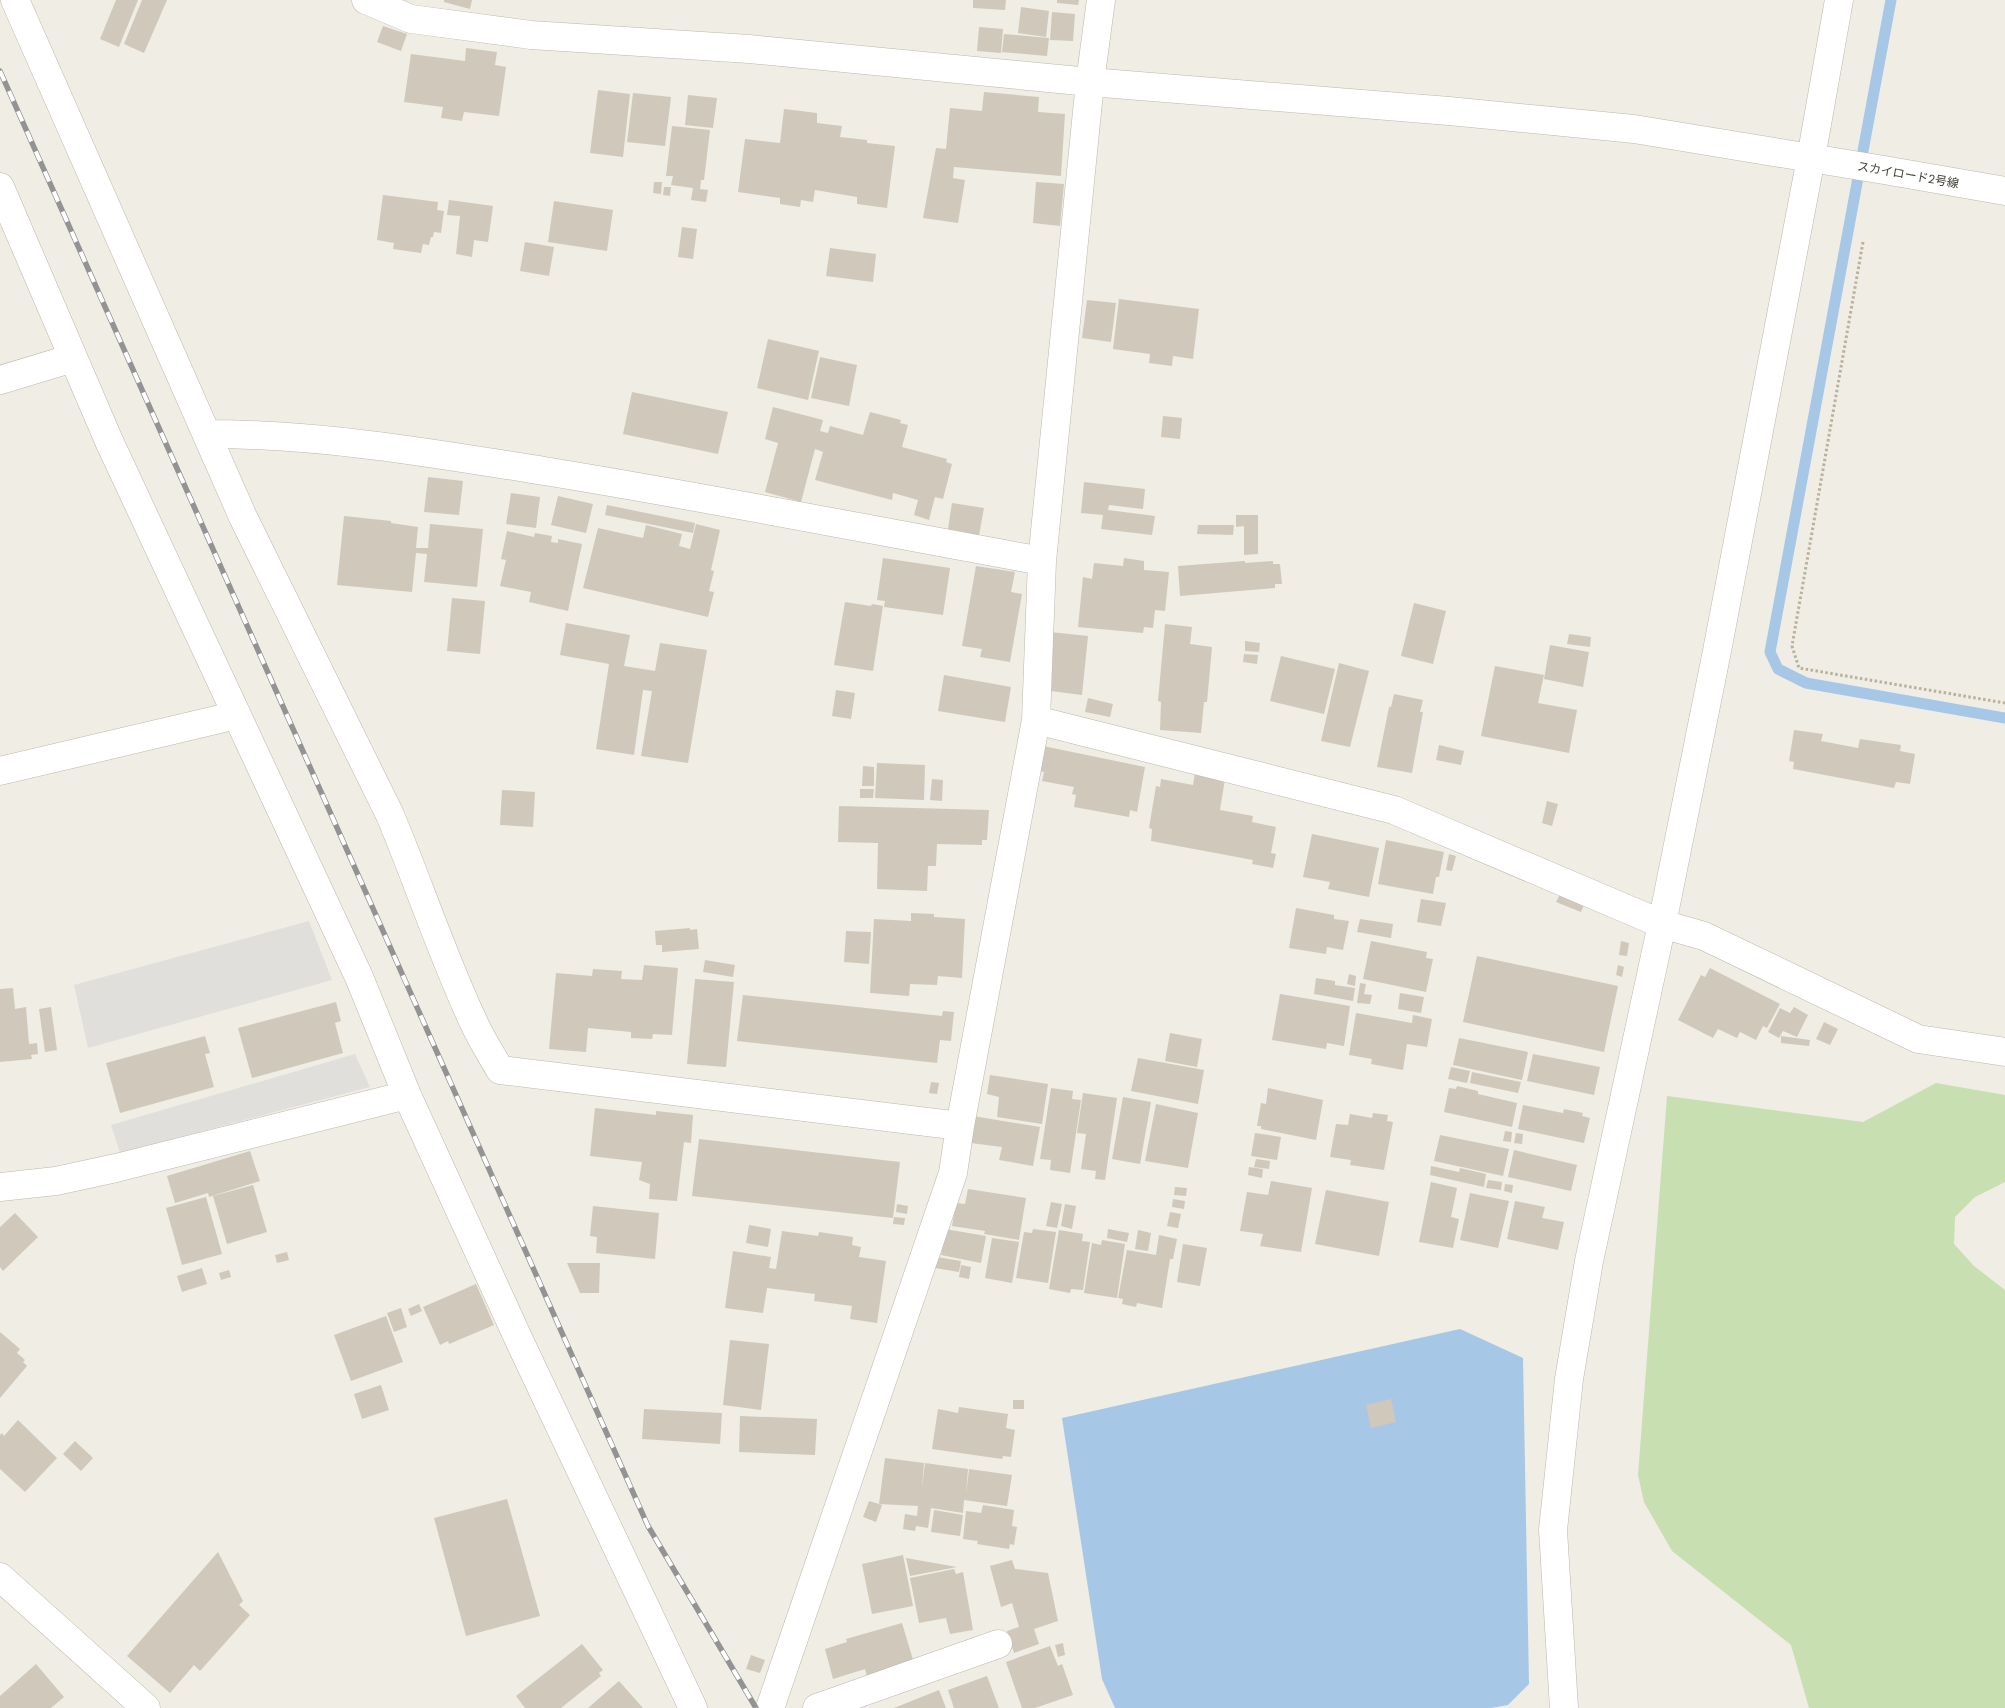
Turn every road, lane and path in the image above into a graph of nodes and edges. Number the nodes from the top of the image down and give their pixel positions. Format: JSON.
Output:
{"nodes":[{"id":1,"x":15,"y":0,"type":"edge"},
{"id":2,"x":366,"y":0,"type":"edge"},
{"id":3,"x":1101,"y":0,"type":"edge"},
{"id":4,"x":1839,"y":0,"type":"edge"},
{"id":5,"x":1090,"y":82,"type":"junction"},
{"id":6,"x":1811,"y":158,"type":"junction"},
{"id":7,"x":0,"y":187,"type":"edge"},
{"id":8,"x":2005,"y":192,"type":"edge"},
{"id":9,"x":1863,"y":242,"type":"dead end"},
{"id":10,"x":74,"y":358,"type":"junction"},
{"id":11,"x":0,"y":380,"type":"edge"},
{"id":12,"x":207,"y":434,"type":"junction"},
{"id":13,"x":1042,"y":561,"type":"junction"},
{"id":14,"x":2005,"y":703,"type":"edge"},
{"id":15,"x":237,"y":715,"type":"junction"},
{"id":16,"x":1036,"y":720,"type":"junction"},
{"id":17,"x":0,"y":771,"type":"edge"},
{"id":18,"x":1662,"y":924,"type":"junction"},
{"id":19,"x":2005,"y":1052,"type":"edge"},
{"id":20,"x":407,"y":1096,"type":"junction"},
{"id":21,"x":960,"y":1126,"type":"junction"},
{"id":22,"x":0,"y":1187,"type":"edge"},
{"id":23,"x":0,"y":1577,"type":"edge"},
{"id":24,"x":998,"y":1644,"type":"dead end"},
{"id":25,"x":777,"y":1702,"type":"edge"},
{"id":26,"x":146,"y":1708,"type":"edge"},
{"id":27,"x":693,"y":1708,"type":"edge"},
{"id":28,"x":817,"y":1708,"type":"edge"},
{"id":29,"x":1564,"y":1708,"type":"edge"}],
"edges":[{"from":1,"to":12,"type":"street"},
{"from":2,"to":5,"type":"street","name":"スカイロード2号線"},
{"from":3,"to":5,"type":"street"},
{"from":4,"to":6,"type":"street"},
{"from":5,"to":6,"type":"street","name":"スカイロード2号線"},
{"from":5,"to":13,"type":"street"},
{"from":6,"to":8,"type":"street","name":"スカイロード2号線"},
{"from":6,"to":18,"type":"street"},
{"from":7,"to":10,"type":"street"},
{"from":9,"to":14,"type":"path"},
{"from":10,"to":11,"type":"street"},
{"from":10,"to":15,"type":"street"},
{"from":12,"to":13,"type":"street"},
{"from":12,"to":21,"type":"street"},
{"from":13,"to":16,"type":"street"},
{"from":15,"to":17,"type":"street"},
{"from":15,"to":20,"type":"street"},
{"from":16,"to":18,"type":"street"},
{"from":16,"to":21,"type":"street"},
{"from":18,"to":19,"type":"street"},
{"from":18,"to":29,"type":"street"},
{"from":20,"to":22,"type":"street"},
{"from":20,"to":27,"type":"street"},
{"from":21,"to":25,"type":"street"},
{"from":23,"to":26,"type":"street"},
{"from":24,"to":28,"type":"street"}]}
